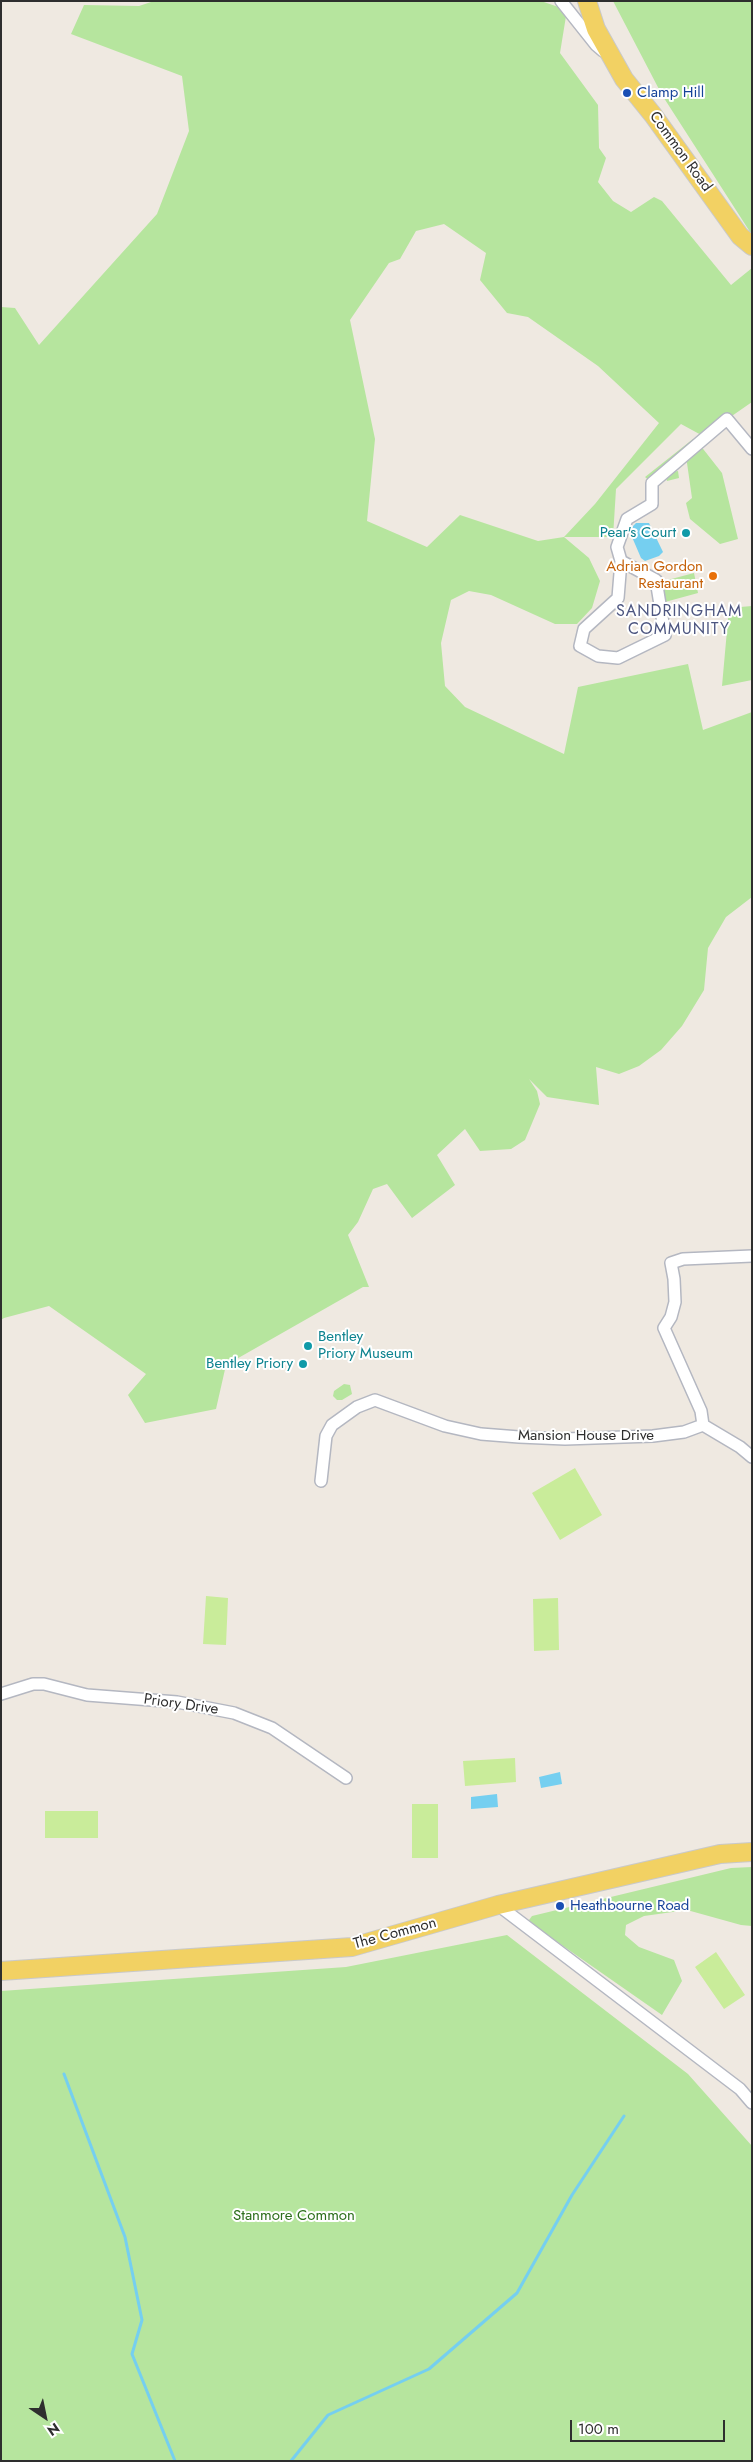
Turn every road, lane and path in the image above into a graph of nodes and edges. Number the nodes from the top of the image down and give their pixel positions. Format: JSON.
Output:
{"nodes":[{"id":1,"x":561,"y":1,"type":"edge"},
{"id":2,"x":587,"y":1,"type":"edge"},
{"id":3,"x":609,"y":55,"type":"junction"},
{"id":4,"x":752,"y":246,"type":"edge"},
{"id":5,"x":752,"y":449,"type":"edge"},
{"id":6,"x":620,"y":561,"type":"junction"},
{"id":7,"x":752,"y":1256,"type":"edge"},
{"id":8,"x":703,"y":1425,"type":"junction"},
{"id":9,"x":752,"y":1457,"type":"edge"},
{"id":10,"x":321,"y":1481,"type":"dead end"},
{"id":11,"x":1,"y":1694,"type":"edge"},
{"id":12,"x":346,"y":1778,"type":"dead end"},
{"id":13,"x":752,"y":1852,"type":"edge"},
{"id":14,"x":498,"y":1905,"type":"junction"},
{"id":15,"x":1,"y":1971,"type":"edge"},
{"id":16,"x":752,"y":2103,"type":"edge"}],
"edges":[{"from":1,"to":3,"type":"street"},
{"from":2,"to":3,"type":"main road","name":"Common Road"},
{"from":3,"to":4,"type":"main road","name":"Common Road"},
{"from":5,"to":6,"type":"street"},
{"from":6,"to":6,"type":"street"},
{"from":7,"to":8,"type":"street"},
{"from":8,"to":9,"type":"street"},
{"from":8,"to":10,"type":"street","name":"Mansion House Drive"},
{"from":11,"to":12,"type":"street","name":"Priory Drive"},
{"from":13,"to":14,"type":"main road","name":"The Common"},
{"from":14,"to":15,"type":"main road","name":"The Common"},
{"from":14,"to":16,"type":"street"}]}
